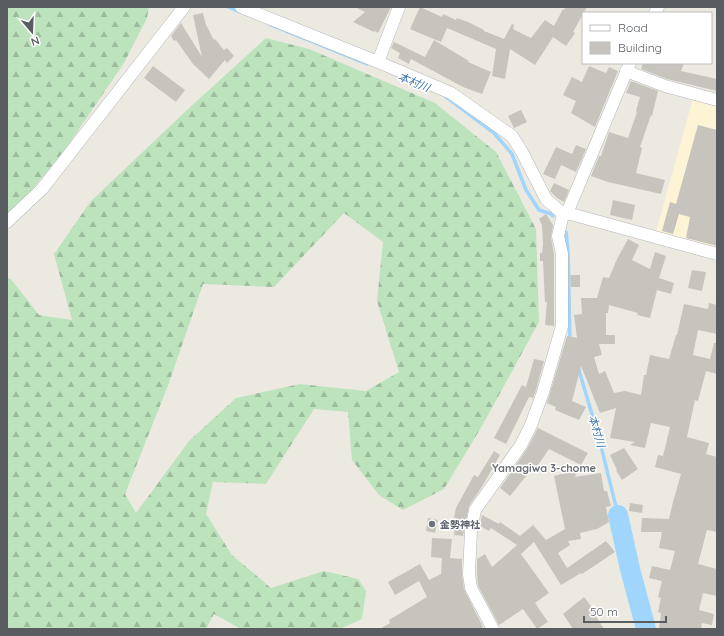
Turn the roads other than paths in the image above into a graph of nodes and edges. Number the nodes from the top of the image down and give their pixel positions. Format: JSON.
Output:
{"nodes":[{"id":1,"x":184,"y":7,"type":"edge"},
{"id":2,"x":241,"y":7,"type":"edge"},
{"id":3,"x":399,"y":7,"type":"edge"},
{"id":4,"x":378,"y":62,"type":"junction"},
{"id":5,"x":628,"y":67,"type":"edge"},
{"id":6,"x":717,"y":100,"type":"edge"},
{"id":7,"x":565,"y":213,"type":"junction"},
{"id":8,"x":7,"y":222,"type":"edge"},
{"id":9,"x":717,"y":254,"type":"edge"},
{"id":10,"x":493,"y":629,"type":"edge"}],
"edges":[{"from":1,"to":8,"type":"street"},
{"from":2,"to":4,"type":"street"},
{"from":3,"to":4,"type":"street"},
{"from":4,"to":7,"type":"street"},
{"from":5,"to":6,"type":"street"},
{"from":5,"to":7,"type":"street"},
{"from":7,"to":9,"type":"street"},
{"from":7,"to":10,"type":"street"}]}
